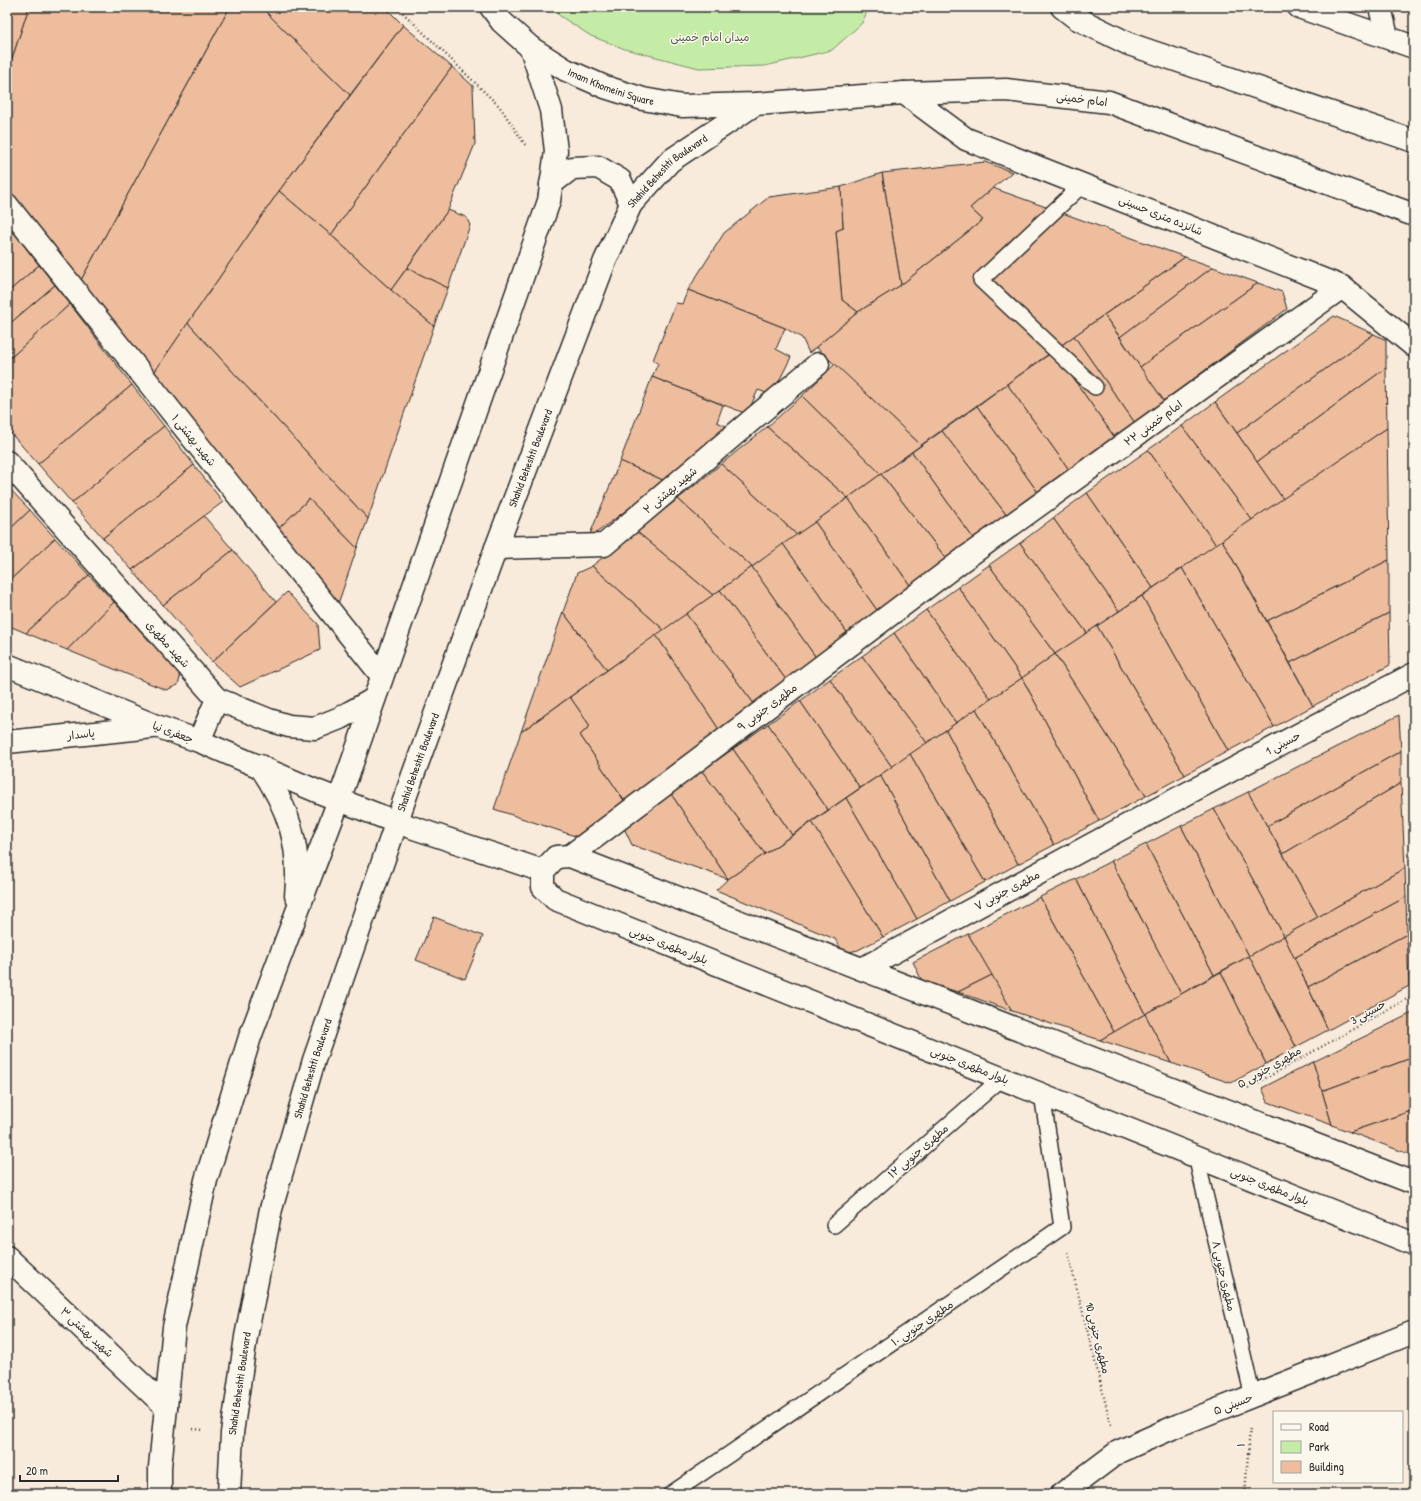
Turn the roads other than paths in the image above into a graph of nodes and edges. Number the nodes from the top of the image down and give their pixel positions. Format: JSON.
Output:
{"nodes":[{"id":1,"x":491,"y":7,"type":"edge"},
{"id":2,"x":1062,"y":7,"type":"edge"},
{"id":3,"x":1299,"y":7,"type":"edge"},
{"id":4,"x":1380,"y":7,"type":"edge"},
{"id":5,"x":1386,"y":37,"type":"junction"},
{"id":6,"x":1414,"y":47,"type":"edge"},
{"id":7,"x":531,"y":48,"type":"junction"},
{"id":8,"x":904,"y":93,"type":"junction"},
{"id":9,"x":755,"y":104,"type":"junction"},
{"id":10,"x":1414,"y":141,"type":"edge"},
{"id":11,"x":551,"y":184,"type":"junction"},
{"id":12,"x":1083,"y":184,"type":"junction"},
{"id":13,"x":631,"y":204,"type":"junction"},
{"id":14,"x":7,"y":205,"type":"edge"},
{"id":15,"x":1414,"y":215,"type":"edge"},
{"id":16,"x":1342,"y":287,"type":"junction"},
{"id":17,"x":1414,"y":346,"type":"edge"},
{"id":18,"x":818,"y":364,"type":"dead end"},
{"id":19,"x":1095,"y":387,"type":"dead end"},
{"id":20,"x":7,"y":462,"type":"edge"},
{"id":21,"x":496,"y":548,"type":"junction"},
{"id":22,"x":964,"y":559,"type":"joint"},
{"id":23,"x":7,"y":665,"type":"edge"},
{"id":24,"x":1414,"y":674,"type":"edge"},
{"id":25,"x":382,"y":676,"type":"junction"},
{"id":26,"x":374,"y":698,"type":"junction"},
{"id":27,"x":217,"y":699,"type":"junction"},
{"id":28,"x":156,"y":726,"type":"junction"},
{"id":29,"x":199,"y":741,"type":"junction"},
{"id":30,"x":7,"y":742,"type":"edge"},
{"id":31,"x":260,"y":766,"type":"junction"},
{"id":32,"x":339,"y":800,"type":"junction"},
{"id":33,"x":1152,"y":812,"type":"joint"},
{"id":34,"x":396,"y":822,"type":"junction"},
{"id":35,"x":570,"y":856,"type":"junction"},
{"id":36,"x":543,"y":871,"type":"junction"},
{"id":37,"x":288,"y":935,"type":"junction"},
{"id":38,"x":862,"y":969,"type":"junction"},
{"id":39,"x":1002,"y":1078,"type":"junction"},
{"id":40,"x":1042,"y":1094,"type":"junction"},
{"id":41,"x":1196,"y":1156,"type":"junction"},
{"id":42,"x":1414,"y":1183,"type":"edge"},
{"id":43,"x":834,"y":1225,"type":"dead end"},
{"id":44,"x":1414,"y":1244,"type":"edge"},
{"id":45,"x":7,"y":1257,"type":"edge"},
{"id":46,"x":1414,"y":1332,"type":"edge"},
{"id":47,"x":1253,"y":1397,"type":"junction"},
{"id":48,"x":165,"y":1417,"type":"junction"},
{"id":49,"x":160,"y":1494,"type":"edge"},
{"id":50,"x":229,"y":1494,"type":"edge"},
{"id":51,"x":671,"y":1494,"type":"edge"},
{"id":52,"x":1062,"y":1494,"type":"edge"}],
"edges":[{"from":1,"to":7,"type":"street","name":"Imam Khomeini Square"},
{"from":2,"to":10,"type":"street"},
{"from":3,"to":5,"type":"street"},
{"from":4,"to":5,"type":"street"},
{"from":5,"to":6,"type":"street"},
{"from":7,"to":9,"type":"street","name":"Imam Khomeini Square"},
{"from":7,"to":11,"type":"street"},
{"from":8,"to":9,"type":"street","name":"امام خمینی"},
{"from":8,"to":12,"type":"street","name":"شانزده متری حسینی"},
{"from":8,"to":15,"type":"street","name":"امام خمینی"},
{"from":9,"to":13,"type":"street","name":"Shahid Beheshti Boulevard"},
{"from":11,"to":13,"type":"street"},
{"from":11,"to":25,"type":"street"},
{"from":12,"to":16,"type":"street","name":"شانزده متری حسینی"},
{"from":12,"to":19,"type":"lane"},
{"from":13,"to":21,"type":"street","name":"Shahid Beheshti Boulevard"},
{"from":14,"to":25,"type":"street","name":"شهید بهشتی ۱"},
{"from":16,"to":17,"type":"street","name":"شانزده متری حسینی"},
{"from":16,"to":22,"type":"street","name":"امام خمینی ۲۲"},
{"from":18,"to":21,"type":"street","name":"شهید بهشتی ۲"},
{"from":20,"to":27,"type":"street","name":"شهید مطهری"},
{"from":21,"to":34,"type":"street","name":"Shahid Beheshti Boulevard"},
{"from":22,"to":35,"type":"street","name":"مطهری جنوبی ۹"},
{"from":23,"to":28,"type":"street","name":"جعفری نیا"},
{"from":24,"to":33,"type":"street","name":"حسینی 1"},
{"from":25,"to":26,"type":"street"},
{"from":26,"to":27,"type":"street","name":"شهید مطهری"},
{"from":26,"to":32,"type":"street"},
{"from":27,"to":29,"type":"street"},
{"from":28,"to":29,"type":"street","name":"جعفری نیا"},
{"from":28,"to":30,"type":"street","name":"پاسدار"},
{"from":29,"to":31,"type":"street","name":"جعفری نیا"},
{"from":31,"to":32,"type":"street","name":"جعفری نیا"},
{"from":31,"to":37,"type":"street"},
{"from":32,"to":34,"type":"street","name":"جعفری نیا"},
{"from":32,"to":37,"type":"street"},
{"from":33,"to":38,"type":"street","name":"مطهری جنوبی ۷"},
{"from":34,"to":36,"type":"street"},
{"from":34,"to":50,"type":"street","name":"Shahid Beheshti Boulevard"},
{"from":35,"to":36,"type":"street"},
{"from":35,"to":38,"type":"street"},
{"from":36,"to":39,"type":"street","name":"بلوار مطهری جنوبی"},
{"from":37,"to":48,"type":"street"},
{"from":38,"to":42,"type":"street"},
{"from":39,"to":40,"type":"street","name":"بلوار مطهری جنوبی"},
{"from":39,"to":43,"type":"lane","name":"مطهری جنوبی ۱۲"},
{"from":40,"to":41,"type":"street","name":"بلوار مطهری جنوبی"},
{"from":40,"to":51,"type":"lane","name":"مطهری جنوبی ۱۰"},
{"from":41,"to":44,"type":"street","name":"بلوار مطهری جنوبی"},
{"from":41,"to":47,"type":"lane","name":"مطهری جنوبی ۸"},
{"from":45,"to":48,"type":"street","name":"شهید بهشتی ۳"},
{"from":46,"to":47,"type":"street","name":"حسینی ۵"},
{"from":47,"to":52,"type":"street","name":"حسینی ۵"},
{"from":48,"to":49,"type":"street"}]}
